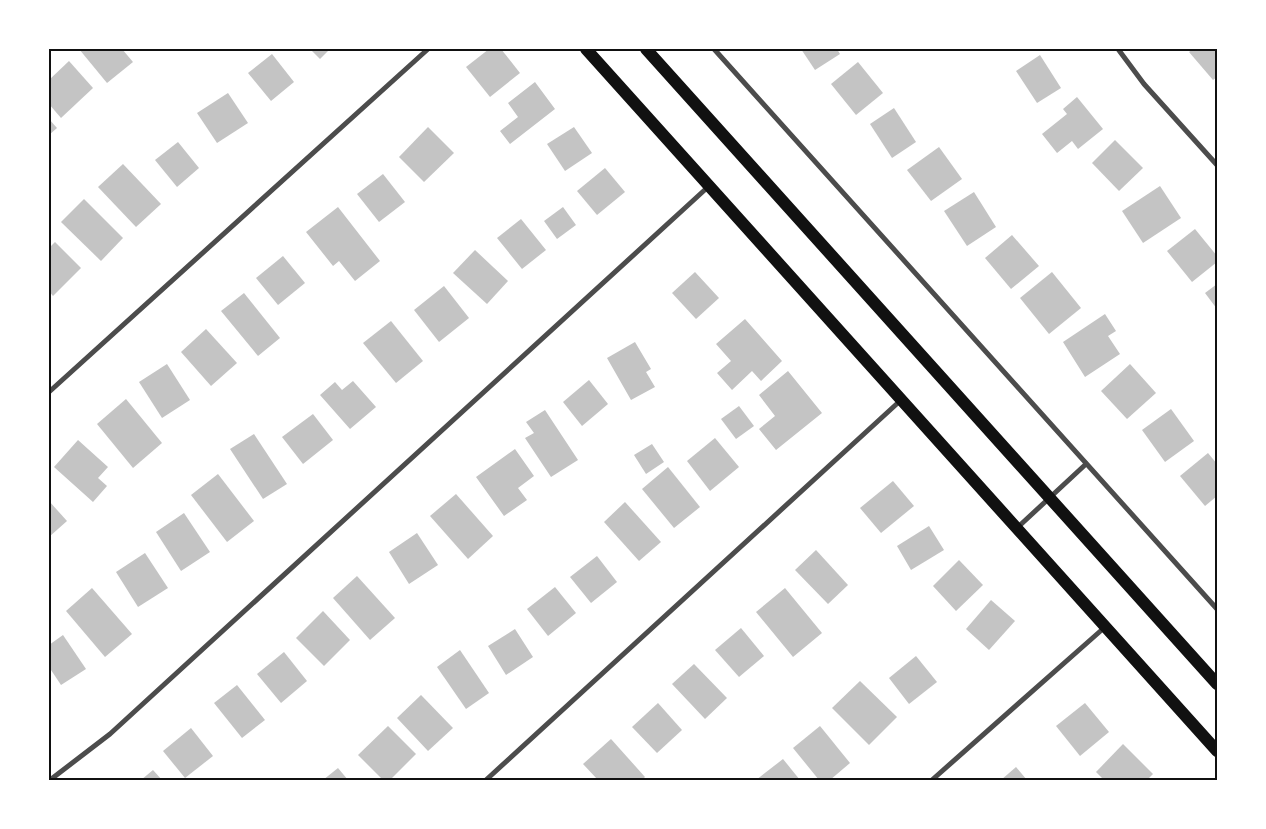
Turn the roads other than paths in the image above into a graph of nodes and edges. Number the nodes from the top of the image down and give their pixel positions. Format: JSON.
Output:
{"nodes":[{"id":1,"x":428,"y":49,"type":"edge"},
{"id":2,"x":586,"y":49,"type":"edge"},
{"id":3,"x":646,"y":49,"type":"edge"},
{"id":4,"x":714,"y":49,"type":"edge"},
{"id":5,"x":1118,"y":49,"type":"edge"},
{"id":6,"x":1217,"y":165,"type":"edge"},
{"id":7,"x":710,"y":186,"type":"junction"},
{"id":8,"x":49,"y":392,"type":"edge"},
{"id":9,"x":901,"y":400,"type":"junction"},
{"id":10,"x":1086,"y":464,"type":"junction"},
{"id":11,"x":1050,"y":498,"type":"junction"},
{"id":12,"x":1017,"y":528,"type":"junction"},
{"id":13,"x":1217,"y":609,"type":"edge"},
{"id":14,"x":1106,"y":627,"type":"junction"},
{"id":15,"x":1217,"y":684,"type":"edge"},
{"id":16,"x":1217,"y":751,"type":"edge"},
{"id":17,"x":50,"y":780,"type":"edge"},
{"id":18,"x":486,"y":780,"type":"edge"},
{"id":19,"x":932,"y":780,"type":"edge"}],
"edges":[{"from":1,"to":8,"type":"street"},
{"from":2,"to":7,"type":"main road"},
{"from":3,"to":11,"type":"main road"},
{"from":4,"to":10,"type":"street"},
{"from":5,"to":6,"type":"street"},
{"from":7,"to":9,"type":"main road"},
{"from":7,"to":17,"type":"street"},
{"from":9,"to":12,"type":"main road"},
{"from":9,"to":18,"type":"street"},
{"from":10,"to":11,"type":"street"},
{"from":10,"to":13,"type":"street"},
{"from":11,"to":12,"type":"street"},
{"from":11,"to":15,"type":"main road"},
{"from":12,"to":14,"type":"main road"},
{"from":14,"to":16,"type":"main road"},
{"from":14,"to":19,"type":"street"}]}
